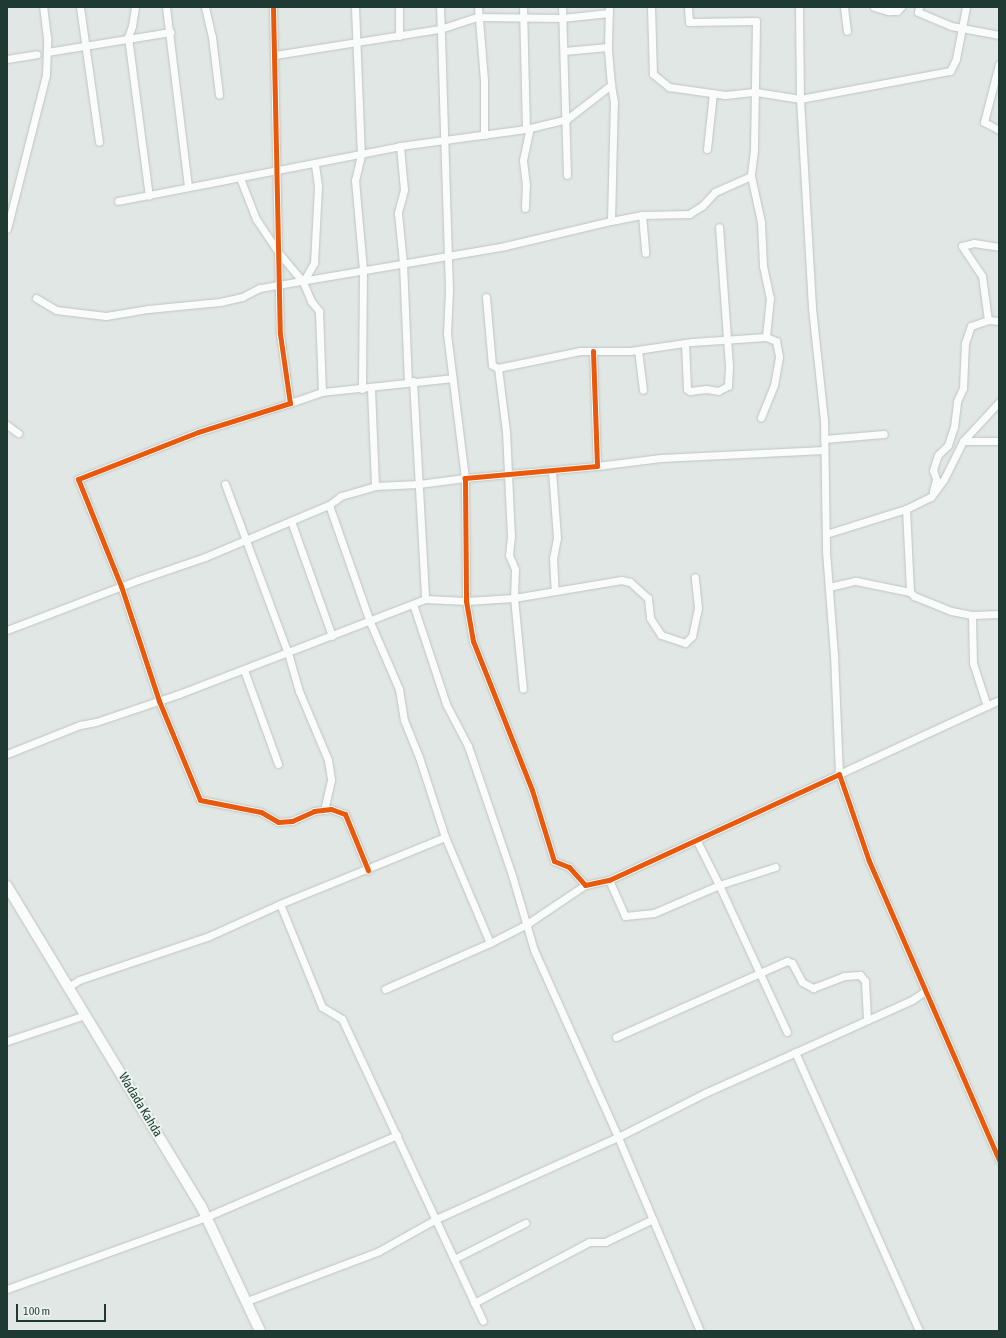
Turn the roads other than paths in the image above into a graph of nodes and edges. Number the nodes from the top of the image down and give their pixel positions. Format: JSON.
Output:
{"nodes":[{"id":1,"x":43,"y":7,"type":"edge"},
{"id":2,"x":80,"y":7,"type":"edge"},
{"id":3,"x":135,"y":7,"type":"edge"},
{"id":4,"x":166,"y":7,"type":"edge"},
{"id":5,"x":205,"y":7,"type":"edge"},
{"id":6,"x":273,"y":7,"type":"edge"},
{"id":7,"x":355,"y":7,"type":"edge"},
{"id":8,"x":399,"y":7,"type":"edge"},
{"id":9,"x":440,"y":7,"type":"edge"},
{"id":10,"x":478,"y":7,"type":"edge"},
{"id":11,"x":523,"y":7,"type":"edge"},
{"id":12,"x":562,"y":7,"type":"edge"},
{"id":13,"x":650,"y":7,"type":"edge"},
{"id":14,"x":688,"y":7,"type":"edge"},
{"id":15,"x":799,"y":7,"type":"edge"},
{"id":16,"x":844,"y":7,"type":"edge"},
{"id":17,"x":874,"y":7,"type":"edge"},
{"id":18,"x":901,"y":7,"type":"edge"},
{"id":19,"x":919,"y":7,"type":"edge"},
{"id":20,"x":966,"y":7,"type":"edge"},
{"id":21,"x":609,"y":10,"type":"edge"},
{"id":22,"x":478,"y":16,"type":"junction"},
{"id":23,"x":524,"y":16,"type":"junction"},
{"id":24,"x":562,"y":18,"type":"junction"},
{"id":25,"x":961,"y":28,"type":"junction"},
{"id":26,"x":440,"y":29,"type":"junction"},
{"id":27,"x":847,"y":31,"type":"dead end"},
{"id":28,"x":170,"y":32,"type":"junction"},
{"id":29,"x":999,"y":35,"type":"edge"},
{"id":30,"x":398,"y":36,"type":"junction"},
{"id":31,"x":128,"y":37,"type":"junction"},
{"id":32,"x":355,"y":40,"type":"junction"},
{"id":33,"x":87,"y":44,"type":"junction"},
{"id":34,"x":608,"y":47,"type":"junction"},
{"id":35,"x":564,"y":51,"type":"junction"},
{"id":36,"x":47,"y":52,"type":"junction"},
{"id":37,"x":37,"y":54,"type":"dead end"},
{"id":38,"x":275,"y":54,"type":"junction"},
{"id":39,"x":7,"y":60,"type":"edge"},
{"id":40,"x":999,"y":64,"type":"edge"},
{"id":41,"x":611,"y":85,"type":"junction"},
{"id":42,"x":756,"y":92,"type":"junction"},
{"id":43,"x":714,"y":93,"type":"junction"},
{"id":44,"x":219,"y":95,"type":"dead end"},
{"id":45,"x":800,"y":99,"type":"junction"},
{"id":46,"x":567,"y":119,"type":"junction"},
{"id":47,"x":528,"y":129,"type":"junction"},
{"id":48,"x":999,"y":130,"type":"edge"},
{"id":49,"x":484,"y":135,"type":"junction"},
{"id":50,"x":99,"y":142,"type":"dead end"},
{"id":51,"x":442,"y":142,"type":"junction"},
{"id":52,"x":400,"y":146,"type":"junction"},
{"id":53,"x":707,"y":148,"type":"dead end"},
{"id":54,"x":361,"y":155,"type":"junction"},
{"id":55,"x":315,"y":164,"type":"junction"},
{"id":56,"x":277,"y":171,"type":"junction"},
{"id":57,"x":567,"y":175,"type":"dead end"},
{"id":58,"x":751,"y":176,"type":"junction"},
{"id":59,"x":240,"y":178,"type":"junction"},
{"id":60,"x":188,"y":187,"type":"junction"},
{"id":61,"x":149,"y":196,"type":"junction"},
{"id":62,"x":118,"y":201,"type":"dead end"},
{"id":63,"x":525,"y":208,"type":"dead end"},
{"id":64,"x":642,"y":215,"type":"junction"},
{"id":65,"x":611,"y":221,"type":"junction"},
{"id":66,"x":719,"y":227,"type":"dead end"},
{"id":67,"x":7,"y":229,"type":"edge"},
{"id":68,"x":999,"y":248,"type":"edge"},
{"id":69,"x":278,"y":252,"type":"junction"},
{"id":70,"x":645,"y":253,"type":"dead end"},
{"id":71,"x":448,"y":256,"type":"junction"},
{"id":72,"x":403,"y":263,"type":"junction"},
{"id":73,"x":363,"y":270,"type":"junction"},
{"id":74,"x":303,"y":282,"type":"junction"},
{"id":75,"x":280,"y":284,"type":"junction"},
{"id":76,"x":486,"y":297,"type":"dead end"},
{"id":77,"x":36,"y":298,"type":"dead end"},
{"id":78,"x":988,"y":320,"type":"junction"},
{"id":79,"x":999,"y":321,"type":"edge"},
{"id":80,"x":766,"y":338,"type":"junction"},
{"id":81,"x":728,"y":340,"type":"junction"},
{"id":82,"x":684,"y":343,"type":"junction"},
{"id":83,"x":638,"y":350,"type":"junction"},
{"id":84,"x":593,"y":351,"type":"junction"},
{"id":85,"x":498,"y":368,"type":"junction"},
{"id":86,"x":452,"y":378,"type":"junction"},
{"id":87,"x":410,"y":381,"type":"junction"},
{"id":88,"x":362,"y":389,"type":"junction"},
{"id":89,"x":371,"y":389,"type":"junction"},
{"id":90,"x":643,"y":390,"type":"dead end"},
{"id":91,"x":322,"y":392,"type":"junction"},
{"id":92,"x":999,"y":402,"type":"edge"},
{"id":93,"x":290,"y":403,"type":"junction"},
{"id":94,"x":761,"y":418,"type":"dead end"},
{"id":95,"x":7,"y":425,"type":"edge"},
{"id":96,"x":18,"y":433,"type":"dead end"},
{"id":97,"x":884,"y":434,"type":"dead end"},
{"id":98,"x":824,"y":439,"type":"junction"},
{"id":99,"x":963,"y":441,"type":"junction"},
{"id":100,"x":999,"y":441,"type":"edge"},
{"id":101,"x":824,"y":450,"type":"junction"},
{"id":102,"x":597,"y":466,"type":"junction"},
{"id":103,"x":552,"y":471,"type":"junction"},
{"id":104,"x":507,"y":475,"type":"junction"},
{"id":105,"x":465,"y":478,"type":"junction"},
{"id":106,"x":225,"y":484,"type":"dead end"},
{"id":107,"x":419,"y":484,"type":"junction"},
{"id":108,"x":375,"y":486,"type":"junction"},
{"id":109,"x":931,"y":496,"type":"junction"},
{"id":110,"x":329,"y":505,"type":"junction"},
{"id":111,"x":906,"y":509,"type":"junction"},
{"id":112,"x":291,"y":521,"type":"junction"},
{"id":113,"x":826,"y":534,"type":"junction"},
{"id":114,"x":247,"y":540,"type":"junction"},
{"id":115,"x":695,"y":577,"type":"dead end"},
{"id":116,"x":121,"y":586,"type":"junction"},
{"id":117,"x":829,"y":586,"type":"junction"},
{"id":118,"x":555,"y":591,"type":"junction"},
{"id":119,"x":910,"y":592,"type":"junction"},
{"id":120,"x":514,"y":598,"type":"junction"},
{"id":121,"x":425,"y":599,"type":"junction"},
{"id":122,"x":466,"y":601,"type":"junction"},
{"id":123,"x":413,"y":604,"type":"junction"},
{"id":124,"x":999,"y":614,"type":"edge"},
{"id":125,"x":972,"y":615,"type":"junction"},
{"id":126,"x":370,"y":622,"type":"junction"},
{"id":127,"x":7,"y":630,"type":"edge"},
{"id":128,"x":332,"y":636,"type":"junction"},
{"id":129,"x":288,"y":653,"type":"junction"},
{"id":130,"x":244,"y":670,"type":"junction"},
{"id":131,"x":523,"y":689,"type":"dead end"},
{"id":132,"x":999,"y":700,"type":"edge"},
{"id":133,"x":159,"y":701,"type":"junction"},
{"id":134,"x":987,"y":706,"type":"junction"},
{"id":135,"x":7,"y":754,"type":"edge"},
{"id":136,"x":278,"y":764,"type":"dead end"},
{"id":137,"x":839,"y":774,"type":"junction"},
{"id":138,"x":324,"y":810,"type":"junction"},
{"id":139,"x":445,"y":836,"type":"junction"},
{"id":140,"x":697,"y":841,"type":"junction"},
{"id":141,"x":775,"y":866,"type":"dead end"},
{"id":142,"x":368,"y":870,"type":"junction"},
{"id":143,"x":609,"y":880,"type":"junction"},
{"id":144,"x":7,"y":886,"type":"edge"},
{"id":145,"x":585,"y":886,"type":"junction"},
{"id":146,"x":719,"y":886,"type":"junction"},
{"id":147,"x":11,"y":900,"type":"edge"},
{"id":148,"x":280,"y":904,"type":"junction"},
{"id":149,"x":527,"y":924,"type":"junction"},
{"id":150,"x":490,"y":943,"type":"junction"},
{"id":151,"x":759,"y":972,"type":"junction"},
{"id":152,"x":68,"y":987,"type":"junction"},
{"id":153,"x":385,"y":989,"type":"dead end"},
{"id":154,"x":924,"y":992,"type":"junction"},
{"id":155,"x":85,"y":1015,"type":"junction"},
{"id":156,"x":867,"y":1020,"type":"junction"},
{"id":157,"x":787,"y":1032,"type":"dead end"},
{"id":158,"x":616,"y":1037,"type":"dead end"},
{"id":159,"x":7,"y":1041,"type":"edge"},
{"id":160,"x":795,"y":1052,"type":"junction"},
{"id":161,"x":396,"y":1135,"type":"junction"},
{"id":162,"x":618,"y":1137,"type":"junction"},
{"id":163,"x":999,"y":1160,"type":"edge"},
{"id":164,"x":206,"y":1217,"type":"junction"},
{"id":165,"x":436,"y":1219,"type":"junction"},
{"id":166,"x":653,"y":1219,"type":"junction"},
{"id":167,"x":525,"y":1223,"type":"dead end"},
{"id":168,"x":454,"y":1259,"type":"junction"},
{"id":169,"x":7,"y":1289,"type":"edge"},
{"id":170,"x":247,"y":1301,"type":"junction"},
{"id":171,"x":474,"y":1302,"type":"junction"},
{"id":172,"x":483,"y":1321,"type":"dead end"},
{"id":173,"x":260,"y":1331,"type":"edge"},
{"id":174,"x":700,"y":1331,"type":"edge"},
{"id":175,"x":919,"y":1331,"type":"edge"}],
"edges":[{"from":1,"to":36,"type":"street"},
{"from":2,"to":33,"type":"street"},
{"from":3,"to":31,"type":"street"},
{"from":4,"to":28,"type":"street"},
{"from":5,"to":44,"type":"street"},
{"from":6,"to":38,"type":"street"},
{"from":7,"to":32,"type":"street"},
{"from":8,"to":30,"type":"street"},
{"from":9,"to":26,"type":"street"},
{"from":10,"to":22,"type":"street"},
{"from":11,"to":23,"type":"street"},
{"from":12,"to":24,"type":"street"},
{"from":13,"to":43,"type":"street"},
{"from":14,"to":42,"type":"street"},
{"from":15,"to":45,"type":"street"},
{"from":16,"to":27,"type":"street"},
{"from":17,"to":18,"type":"street"},
{"from":19,"to":25,"type":"street"},
{"from":20,"to":25,"type":"street"},
{"from":21,"to":24,"type":"street"},
{"from":21,"to":34,"type":"street"},
{"from":22,"to":23,"type":"street"},
{"from":22,"to":26,"type":"street"},
{"from":22,"to":49,"type":"street"},
{"from":23,"to":24,"type":"street"},
{"from":23,"to":47,"type":"street"},
{"from":24,"to":35,"type":"street"},
{"from":25,"to":29,"type":"street"},
{"from":25,"to":45,"type":"street"},
{"from":26,"to":30,"type":"street"},
{"from":26,"to":51,"type":"street"},
{"from":28,"to":31,"type":"street"},
{"from":28,"to":60,"type":"street"},
{"from":30,"to":32,"type":"street"},
{"from":31,"to":33,"type":"street"},
{"from":31,"to":61,"type":"street"},
{"from":32,"to":38,"type":"street"},
{"from":32,"to":54,"type":"street"},
{"from":33,"to":36,"type":"street"},
{"from":33,"to":50,"type":"street"},
{"from":34,"to":35,"type":"street"},
{"from":34,"to":41,"type":"street"},
{"from":35,"to":46,"type":"street"},
{"from":36,"to":67,"type":"street"},
{"from":37,"to":39,"type":"street"},
{"from":38,"to":56,"type":"street"},
{"from":40,"to":48,"type":"street"},
{"from":41,"to":46,"type":"street"},
{"from":41,"to":65,"type":"street"},
{"from":42,"to":43,"type":"street"},
{"from":42,"to":45,"type":"street"},
{"from":42,"to":58,"type":"street"},
{"from":43,"to":53,"type":"street"},
{"from":45,"to":98,"type":"street"},
{"from":46,"to":47,"type":"street"},
{"from":46,"to":57,"type":"street"},
{"from":47,"to":49,"type":"street"},
{"from":47,"to":63,"type":"street"},
{"from":49,"to":51,"type":"street"},
{"from":51,"to":52,"type":"street"},
{"from":51,"to":71,"type":"street"},
{"from":52,"to":54,"type":"street"},
{"from":52,"to":72,"type":"street"},
{"from":54,"to":55,"type":"street"},
{"from":54,"to":73,"type":"street"},
{"from":55,"to":56,"type":"street"},
{"from":55,"to":74,"type":"street"},
{"from":56,"to":59,"type":"street"},
{"from":56,"to":69,"type":"street"},
{"from":58,"to":64,"type":"street"},
{"from":58,"to":80,"type":"street"},
{"from":59,"to":60,"type":"street"},
{"from":59,"to":69,"type":"street"},
{"from":60,"to":61,"type":"street"},
{"from":61,"to":62,"type":"street"},
{"from":64,"to":65,"type":"street"},
{"from":64,"to":70,"type":"street"},
{"from":65,"to":71,"type":"street"},
{"from":66,"to":81,"type":"street"},
{"from":68,"to":78,"type":"street"},
{"from":69,"to":74,"type":"street"},
{"from":69,"to":75,"type":"street"},
{"from":71,"to":72,"type":"street"},
{"from":71,"to":86,"type":"street"},
{"from":72,"to":73,"type":"street"},
{"from":72,"to":87,"type":"street"},
{"from":73,"to":74,"type":"street"},
{"from":73,"to":88,"type":"street"},
{"from":74,"to":75,"type":"street"},
{"from":74,"to":91,"type":"street"},
{"from":75,"to":77,"type":"street"},
{"from":75,"to":93,"type":"street"},
{"from":76,"to":85,"type":"street"},
{"from":78,"to":79,"type":"street"},
{"from":78,"to":109,"type":"street"},
{"from":80,"to":81,"type":"street"},
{"from":80,"to":94,"type":"street"},
{"from":81,"to":82,"type":"street"},
{"from":81,"to":82,"type":"street"},
{"from":82,"to":83,"type":"street"},
{"from":83,"to":84,"type":"street"},
{"from":83,"to":90,"type":"street"},
{"from":84,"to":85,"type":"street"},
{"from":84,"to":102,"type":"street"},
{"from":85,"to":104,"type":"street"},
{"from":86,"to":87,"type":"street"},
{"from":86,"to":105,"type":"street"},
{"from":87,"to":89,"type":"street"},
{"from":87,"to":107,"type":"street"},
{"from":88,"to":89,"type":"street"},
{"from":88,"to":91,"type":"street"},
{"from":89,"to":108,"type":"street"},
{"from":91,"to":93,"type":"street"},
{"from":92,"to":99,"type":"street"},
{"from":93,"to":116,"type":"street"},
{"from":95,"to":96,"type":"street"},
{"from":97,"to":98,"type":"street"},
{"from":98,"to":101,"type":"street"},
{"from":99,"to":100,"type":"street"},
{"from":99,"to":109,"type":"street"},
{"from":101,"to":102,"type":"street"},
{"from":101,"to":113,"type":"street"},
{"from":102,"to":103,"type":"street"},
{"from":103,"to":104,"type":"street"},
{"from":103,"to":118,"type":"street"},
{"from":104,"to":105,"type":"street"},
{"from":104,"to":120,"type":"street"},
{"from":105,"to":107,"type":"street"},
{"from":105,"to":122,"type":"street"},
{"from":106,"to":114,"type":"street"},
{"from":107,"to":108,"type":"street"},
{"from":107,"to":121,"type":"street"},
{"from":108,"to":110,"type":"street"},
{"from":109,"to":111,"type":"street"},
{"from":110,"to":112,"type":"street"},
{"from":110,"to":126,"type":"street"},
{"from":111,"to":113,"type":"street"},
{"from":111,"to":119,"type":"street"},
{"from":112,"to":114,"type":"street"},
{"from":112,"to":128,"type":"street"},
{"from":113,"to":117,"type":"street"},
{"from":114,"to":116,"type":"street"},
{"from":114,"to":129,"type":"street"},
{"from":115,"to":118,"type":"street"},
{"from":116,"to":127,"type":"street"},
{"from":116,"to":133,"type":"street"},
{"from":117,"to":119,"type":"street"},
{"from":117,"to":137,"type":"street"},
{"from":118,"to":120,"type":"street"},
{"from":119,"to":125,"type":"street"},
{"from":120,"to":122,"type":"street"},
{"from":120,"to":131,"type":"street"},
{"from":121,"to":122,"type":"street"},
{"from":121,"to":123,"type":"street"},
{"from":122,"to":145,"type":"street"},
{"from":123,"to":126,"type":"street"},
{"from":123,"to":149,"type":"street"},
{"from":124,"to":125,"type":"street"},
{"from":125,"to":134,"type":"street"},
{"from":126,"to":128,"type":"street"},
{"from":126,"to":139,"type":"street"},
{"from":128,"to":129,"type":"street"},
{"from":129,"to":130,"type":"street"},
{"from":129,"to":138,"type":"street"},
{"from":130,"to":133,"type":"street"},
{"from":130,"to":136,"type":"street"},
{"from":132,"to":134,"type":"street"},
{"from":133,"to":135,"type":"street"},
{"from":133,"to":138,"type":"street"},
{"from":134,"to":137,"type":"street"},
{"from":137,"to":140,"type":"street"},
{"from":137,"to":154,"type":"street"},
{"from":138,"to":142,"type":"street"},
{"from":139,"to":142,"type":"street"},
{"from":139,"to":150,"type":"street"},
{"from":140,"to":143,"type":"street"},
{"from":140,"to":146,"type":"street"},
{"from":141,"to":146,"type":"street"},
{"from":142,"to":148,"type":"street"},
{"from":143,"to":145,"type":"street"},
{"from":143,"to":146,"type":"street"},
{"from":144,"to":147,"type":"main road","name":"Wadada Kahda"},
{"from":145,"to":149,"type":"street"},
{"from":146,"to":151,"type":"street"},
{"from":147,"to":152,"type":"main road","name":"Wadada Kahda"},
{"from":148,"to":152,"type":"street"},
{"from":148,"to":161,"type":"street"},
{"from":149,"to":150,"type":"street"},
{"from":149,"to":162,"type":"street"},
{"from":150,"to":153,"type":"street"},
{"from":151,"to":156,"type":"street"},
{"from":151,"to":157,"type":"street"},
{"from":151,"to":158,"type":"street"},
{"from":152,"to":155,"type":"main road","name":"Wadada Kahda"},
{"from":154,"to":156,"type":"street"},
{"from":154,"to":163,"type":"street"},
{"from":155,"to":159,"type":"street"},
{"from":155,"to":164,"type":"main road","name":"Wadada Kahda"},
{"from":156,"to":160,"type":"street"},
{"from":160,"to":162,"type":"street"},
{"from":160,"to":175,"type":"street"},
{"from":161,"to":164,"type":"street"},
{"from":161,"to":165,"type":"street"},
{"from":162,"to":165,"type":"street"},
{"from":162,"to":166,"type":"street"},
{"from":164,"to":169,"type":"street"},
{"from":164,"to":170,"type":"main road","name":"Wadada Kahda"},
{"from":165,"to":168,"type":"street"},
{"from":165,"to":170,"type":"street"},
{"from":166,"to":171,"type":"street"},
{"from":166,"to":174,"type":"street"},
{"from":167,"to":168,"type":"street"},
{"from":168,"to":171,"type":"street"},
{"from":170,"to":173,"type":"main road","name":"Wadada Kahda"},
{"from":171,"to":172,"type":"street"}]}
